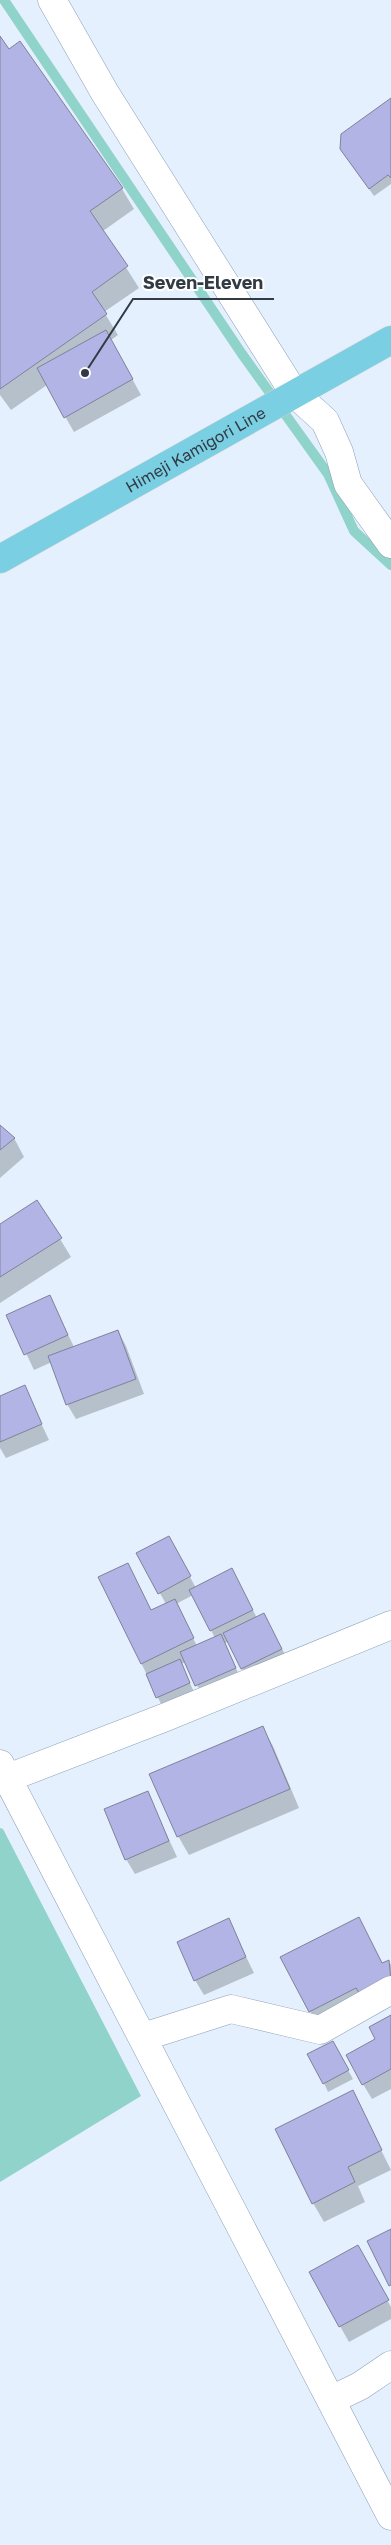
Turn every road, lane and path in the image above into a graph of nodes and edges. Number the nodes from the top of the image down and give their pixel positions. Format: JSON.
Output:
{"nodes":[{"id":1,"x":52,"y":0,"type":"edge"},
{"id":2,"x":391,"y":340,"type":"edge"},
{"id":3,"x":294,"y":393,"type":"junction"},
{"id":4,"x":391,"y":544,"type":"edge"},
{"id":5,"x":0,"y":560,"type":"edge"},
{"id":6,"x":391,"y":1626,"type":"edge"},
{"id":7,"x":2,"y":1774,"type":"edge"},
{"id":8,"x":391,"y":1990,"type":"edge"},
{"id":9,"x":143,"y":2037,"type":"junction"},
{"id":10,"x":391,"y":2365,"type":"edge"},
{"id":11,"x":331,"y":2400,"type":"junction"},
{"id":12,"x":391,"y":2516,"type":"edge"}],
"edges":[{"from":1,"to":3,"type":"street"},
{"from":2,"to":3,"type":"main road","name":"Himeji Kamigori Line"},
{"from":3,"to":4,"type":"street"},
{"from":3,"to":5,"type":"main road","name":"Himeji Kamigori Line"},
{"from":6,"to":7,"type":"street"},
{"from":7,"to":9,"type":"street"},
{"from":8,"to":9,"type":"street"},
{"from":9,"to":11,"type":"street"},
{"from":10,"to":11,"type":"street"},
{"from":11,"to":12,"type":"street"}]}
